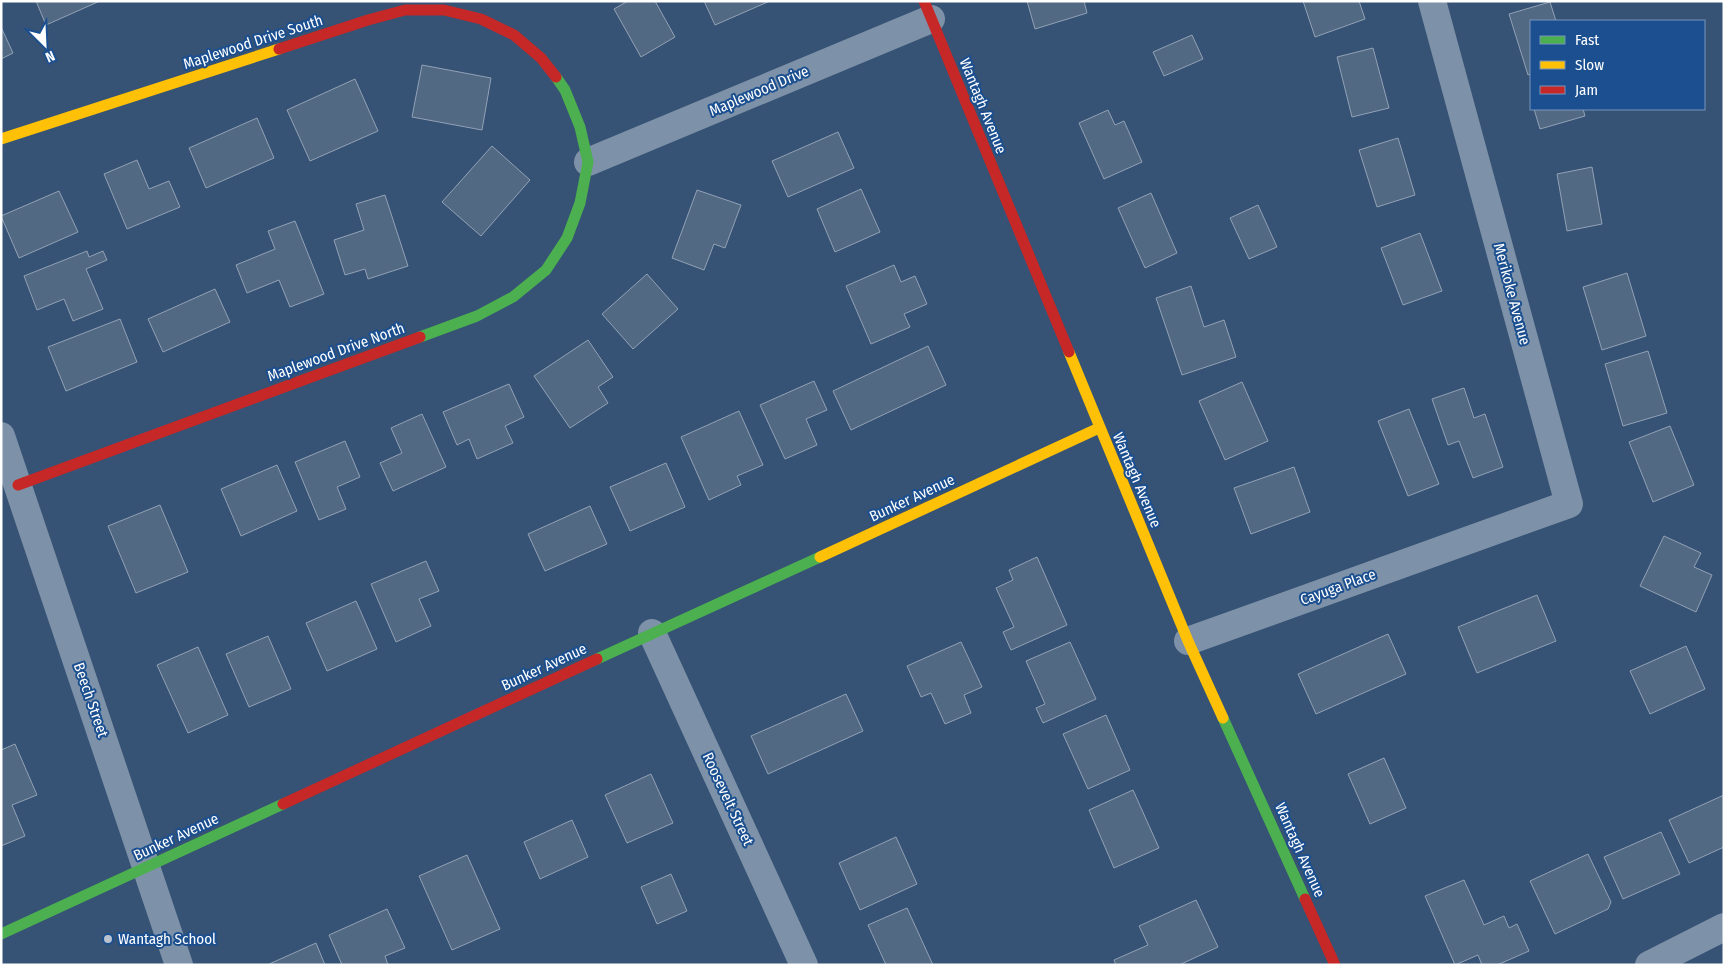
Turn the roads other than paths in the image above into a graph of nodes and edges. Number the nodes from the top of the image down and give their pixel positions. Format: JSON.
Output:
{"nodes":[{"id":1,"x":1432,"y":1,"type":"edge"},
{"id":2,"x":927,"y":10,"type":"edge"},
{"id":3,"x":1,"y":139,"type":"edge"},
{"id":4,"x":588,"y":162,"type":"junction"},
{"id":5,"x":1100,"y":428,"type":"junction"},
{"id":6,"x":1,"y":436,"type":"edge"},
{"id":7,"x":18,"y":485,"type":"junction"},
{"id":8,"x":1488,"y":533,"type":"joint"},
{"id":9,"x":652,"y":633,"type":"junction"},
{"id":10,"x":1188,"y":641,"type":"junction"},
{"id":11,"x":148,"y":867,"type":"junction"},
{"id":12,"x":1724,"y":927,"type":"edge"},
{"id":13,"x":1,"y":934,"type":"edge"},
{"id":14,"x":179,"y":965,"type":"edge"},
{"id":15,"x":804,"y":965,"type":"edge"},
{"id":16,"x":1335,"y":965,"type":"edge"},
{"id":17,"x":1649,"y":965,"type":"edge"}],
"edges":[{"from":1,"to":8,"type":"street","name":"Merikoke Avenue"},
{"from":2,"to":4,"type":"street","name":"Maplewood Drive"},
{"from":2,"to":5,"type":"street","name":"Wantagh Avenue"},
{"from":3,"to":4,"type":"street","name":"Maplewood Drive South"},
{"from":4,"to":7,"type":"street","name":"Maplewood Drive North"},
{"from":5,"to":9,"type":"street","name":"Bunker Avenue"},
{"from":5,"to":10,"type":"street","name":"Wantagh Avenue"},
{"from":6,"to":7,"type":"street","name":"Beech Street"},
{"from":7,"to":11,"type":"street","name":"Beech Street"},
{"from":8,"to":10,"type":"street","name":"Cayuga Place"},
{"from":9,"to":11,"type":"street","name":"Bunker Avenue"},
{"from":9,"to":15,"type":"street","name":"Roosevelt Street"},
{"from":10,"to":16,"type":"street","name":"Wantagh Avenue"},
{"from":11,"to":13,"type":"street","name":"Bunker Avenue"},
{"from":11,"to":14,"type":"street","name":"Beech Street"},
{"from":12,"to":17,"type":"street"}]}
